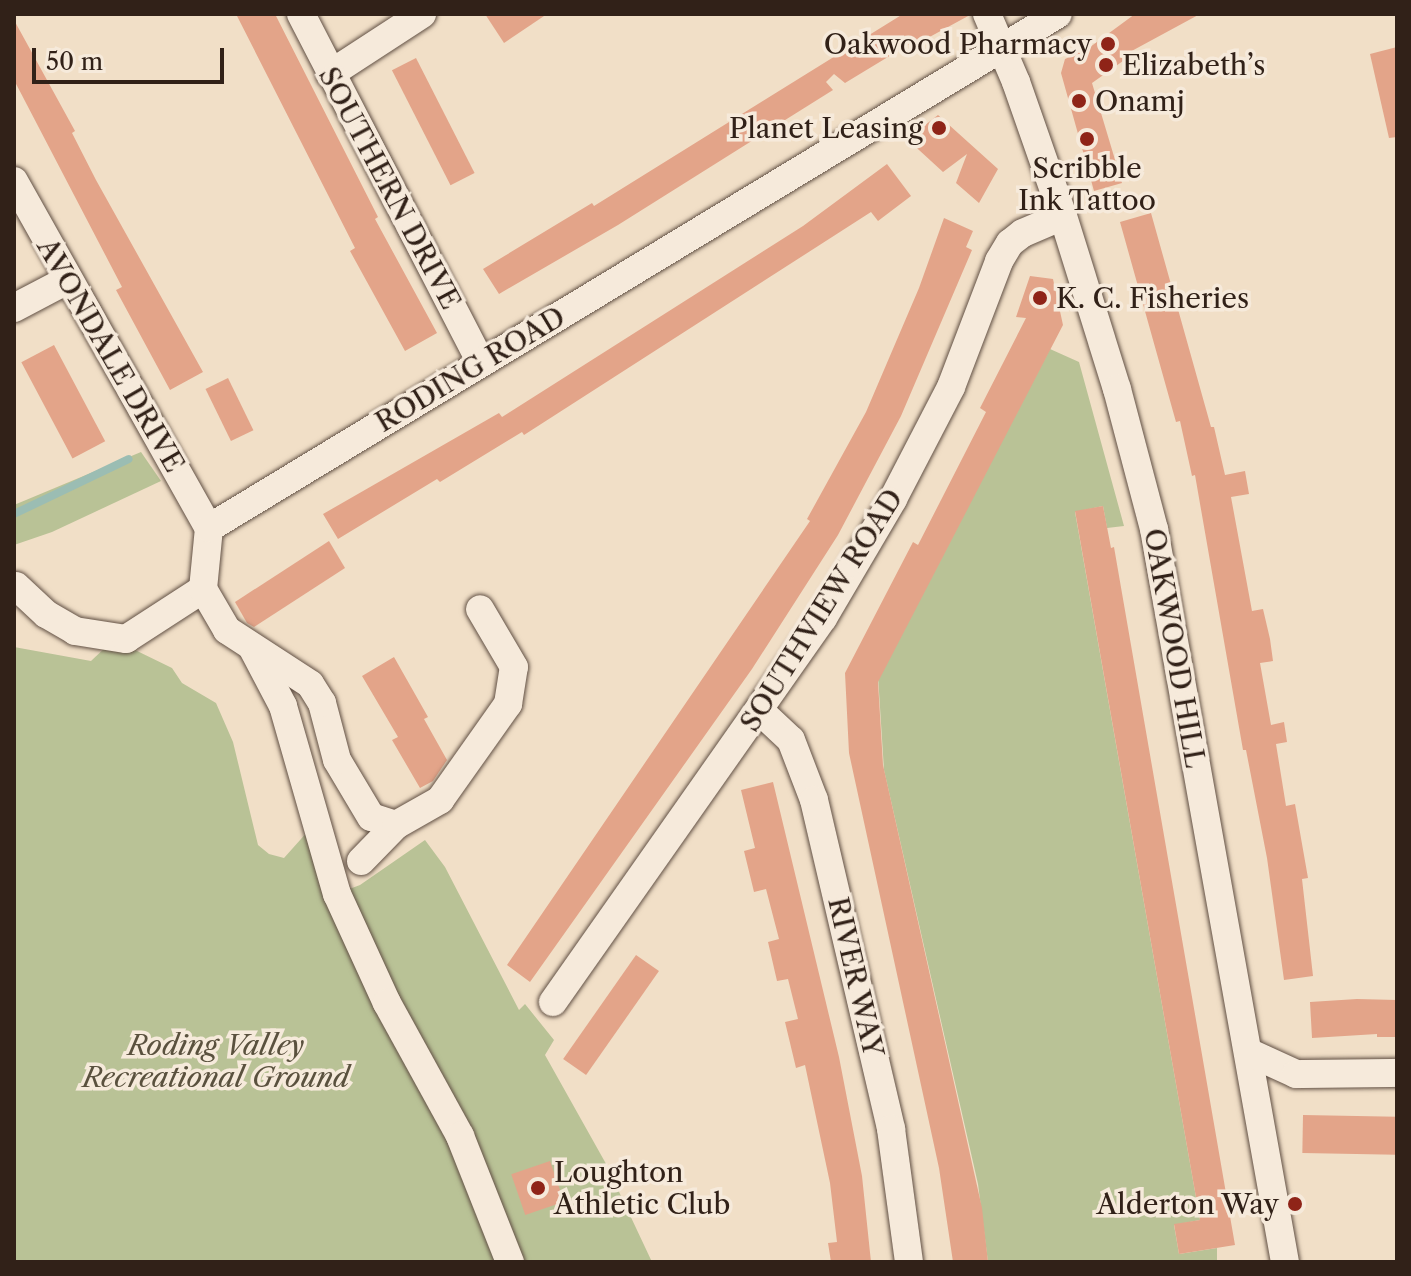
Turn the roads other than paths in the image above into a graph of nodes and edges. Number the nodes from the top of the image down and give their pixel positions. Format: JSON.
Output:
{"nodes":[{"id":1,"x":301,"y":14,"type":"edge"},
{"id":2,"x":422,"y":14,"type":"edge"},
{"id":3,"x":987,"y":14,"type":"edge"},
{"id":4,"x":1058,"y":14,"type":"edge"},
{"id":5,"x":1002,"y":49,"type":"junction"},
{"id":6,"x":330,"y":74,"type":"junction"},
{"id":7,"x":14,"y":181,"type":"edge"},
{"id":8,"x":1063,"y":216,"type":"junction"},
{"id":9,"x":67,"y":280,"type":"junction"},
{"id":10,"x":14,"y":308,"type":"edge"},
{"id":11,"x":481,"y":362,"type":"junction"},
{"id":12,"x":209,"y":528,"type":"junction"},
{"id":13,"x":16,"y":586,"type":"dead end"},
{"id":14,"x":203,"y":589,"type":"junction"},
{"id":15,"x":480,"y":609,"type":"dead end"},
{"id":16,"x":251,"y":644,"type":"junction"},
{"id":17,"x":760,"y":711,"type":"junction"},
{"id":18,"x":396,"y":825,"type":"junction"},
{"id":19,"x":361,"y":861,"type":"dead end"},
{"id":20,"x":553,"y":1002,"type":"dead end"},
{"id":21,"x":1248,"y":1052,"type":"junction"},
{"id":22,"x":1397,"y":1073,"type":"edge"},
{"id":23,"x":510,"y":1262,"type":"edge"},
{"id":24,"x":909,"y":1262,"type":"edge"},
{"id":25,"x":1285,"y":1262,"type":"edge"}],
"edges":[{"from":1,"to":6,"type":"street","name":"SOUTHERN DRIVE"},
{"from":2,"to":6,"type":"street"},
{"from":3,"to":5,"type":"street","name":"OAKWOOD HILL"},
{"from":4,"to":5,"type":"street","name":"RODING ROAD"},
{"from":5,"to":8,"type":"street","name":"OAKWOOD HILL"},
{"from":5,"to":11,"type":"street","name":"RODING ROAD"},
{"from":6,"to":11,"type":"street","name":"SOUTHERN DRIVE"},
{"from":7,"to":9,"type":"street","name":"AVONDALE DRIVE"},
{"from":8,"to":17,"type":"street","name":"SOUTHVIEW ROAD"},
{"from":8,"to":21,"type":"street","name":"OAKWOOD HILL"},
{"from":9,"to":10,"type":"street"},
{"from":9,"to":12,"type":"street","name":"AVONDALE DRIVE"},
{"from":11,"to":12,"type":"street","name":"RODING ROAD"},
{"from":12,"to":14,"type":"street"},
{"from":13,"to":14,"type":"street"},
{"from":14,"to":16,"type":"street"},
{"from":15,"to":18,"type":"street"},
{"from":16,"to":18,"type":"street"},
{"from":16,"to":23,"type":"street"},
{"from":17,"to":20,"type":"street","name":"SOUTHVIEW ROAD"},
{"from":17,"to":24,"type":"street","name":"RIVER WAY"},
{"from":18,"to":19,"type":"street"},
{"from":21,"to":22,"type":"street"},
{"from":21,"to":25,"type":"street","name":"OAKWOOD HILL"}]}
